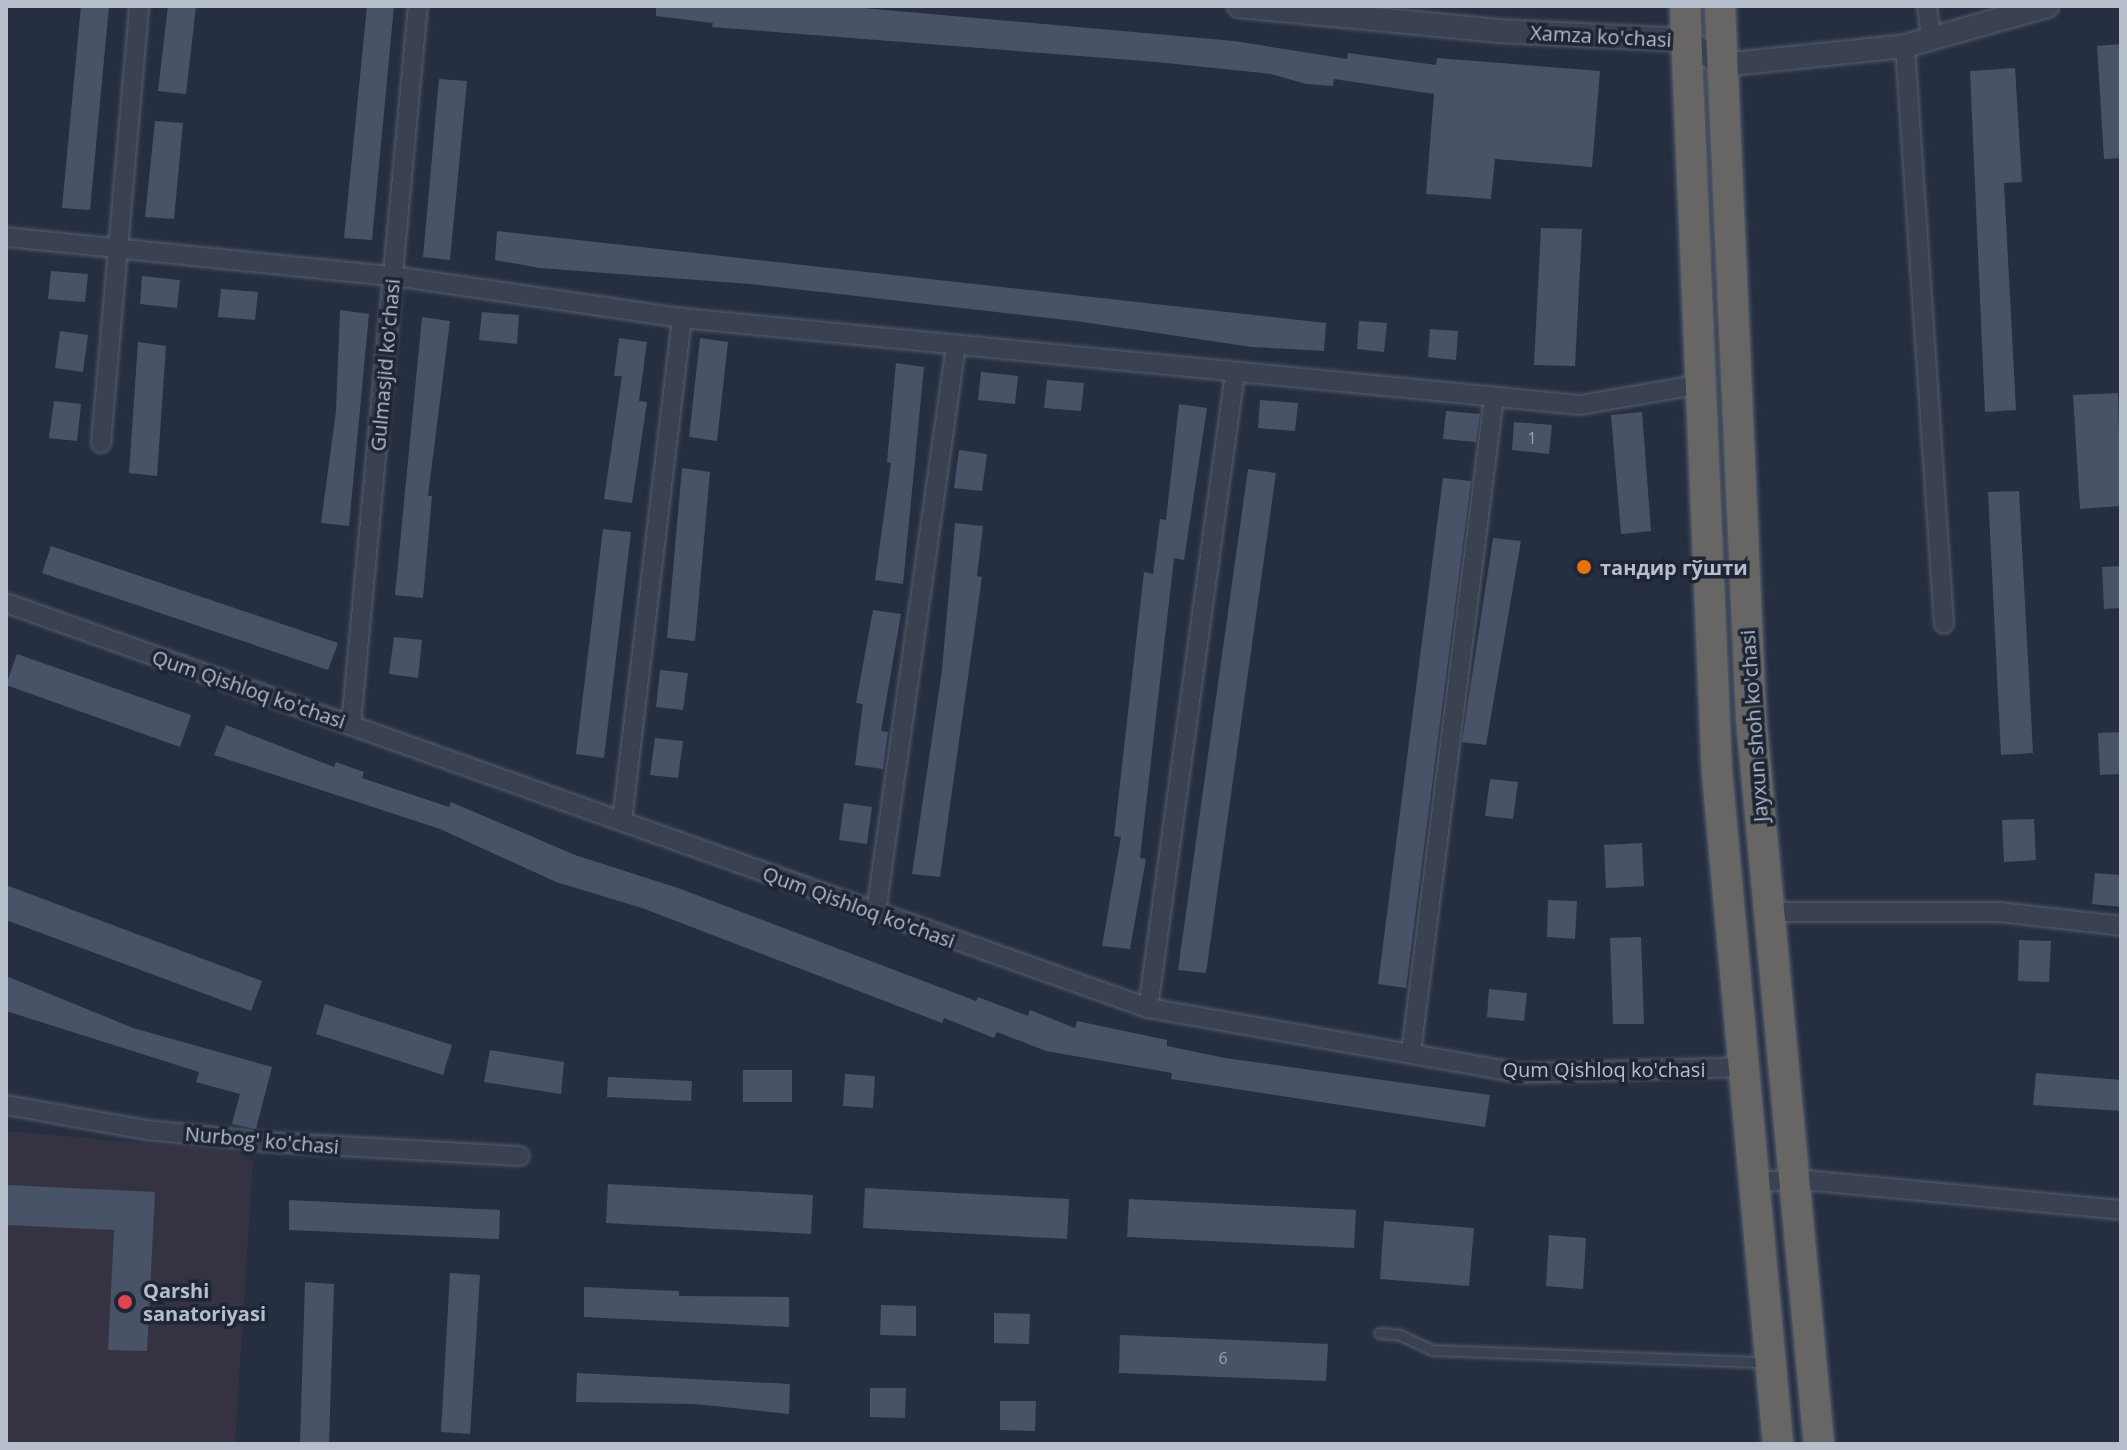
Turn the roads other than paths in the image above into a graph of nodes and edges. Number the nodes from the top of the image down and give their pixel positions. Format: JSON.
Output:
{"nodes":[{"id":1,"x":139,"y":6,"type":"edge"},
{"id":2,"x":418,"y":6,"type":"edge"},
{"id":3,"x":1239,"y":6,"type":"edge"},
{"id":4,"x":1685,"y":6,"type":"edge"},
{"id":5,"x":1720,"y":6,"type":"edge"},
{"id":6,"x":1927,"y":6,"type":"edge"},
{"id":7,"x":2047,"y":6,"type":"edge"},
{"id":8,"x":1687,"y":40,"type":"junction"},
{"id":9,"x":1931,"y":40,"type":"junction"},
{"id":10,"x":1905,"y":46,"type":"junction"},
{"id":11,"x":1722,"y":65,"type":"junction"},
{"id":12,"x":6,"y":237,"type":"edge"},
{"id":13,"x":114,"y":248,"type":"junction"},
{"id":14,"x":393,"y":276,"type":"junction"},
{"id":15,"x":682,"y":318,"type":"junction"},
{"id":16,"x":956,"y":345,"type":"junction"},
{"id":17,"x":1235,"y":373,"type":"junction"},
{"id":18,"x":1701,"y":384,"type":"junction"},
{"id":19,"x":1494,"y":397,"type":"junction"},
{"id":20,"x":101,"y":443,"type":"dead end"},
{"id":21,"x":6,"y":603,"type":"edge"},
{"id":22,"x":1944,"y":624,"type":"dead end"},
{"id":23,"x":351,"y":725,"type":"junction"},
{"id":24,"x":622,"y":821,"type":"junction"},
{"id":25,"x":876,"y":912,"type":"junction"},
{"id":26,"x":1768,"y":912,"type":"junction"},
{"id":27,"x":2121,"y":926,"type":"edge"},
{"id":28,"x":1148,"y":1008,"type":"junction"},
{"id":29,"x":1411,"y":1053,"type":"junction"},
{"id":30,"x":1742,"y":1067,"type":"junction"},
{"id":31,"x":6,"y":1105,"type":"edge"},
{"id":32,"x":520,"y":1156,"type":"dead end"},
{"id":33,"x":1794,"y":1179,"type":"junction"},
{"id":34,"x":1753,"y":1183,"type":"junction"},
{"id":35,"x":2121,"y":1210,"type":"edge"},
{"id":36,"x":1379,"y":1333,"type":"dead end"},
{"id":37,"x":1770,"y":1361,"type":"junction"},
{"id":38,"x":1778,"y":1444,"type":"edge"},
{"id":39,"x":1819,"y":1444,"type":"edge"}],
"edges":[{"from":1,"to":13,"type":"street"},
{"from":2,"to":14,"type":"street","name":"Gulmasjid ko'chasi"},
{"from":3,"to":8,"type":"street","name":"Xamza ko'chasi"},
{"from":4,"to":8,"type":"highway","name":"Jayxun shoh ko'chasi"},
{"from":5,"to":11,"type":"highway","name":"Jayxun shoh ko'chasi"},
{"from":6,"to":9,"type":"street"},
{"from":7,"to":9,"type":"street"},
{"from":8,"to":11,"type":"street","name":"Xamza ko'chasi"},
{"from":8,"to":18,"type":"highway","name":"Jayxun shoh ko'chasi"},
{"from":9,"to":10,"type":"street"},
{"from":10,"to":11,"type":"street"},
{"from":10,"to":22,"type":"street"},
{"from":11,"to":26,"type":"highway","name":"Jayxun shoh ko'chasi"},
{"from":12,"to":13,"type":"street"},
{"from":13,"to":14,"type":"street"},
{"from":13,"to":20,"type":"street"},
{"from":14,"to":15,"type":"street"},
{"from":14,"to":23,"type":"street","name":"Gulmasjid ko'chasi"},
{"from":15,"to":16,"type":"street"},
{"from":15,"to":24,"type":"street"},
{"from":16,"to":17,"type":"street"},
{"from":16,"to":25,"type":"street"},
{"from":17,"to":19,"type":"street"},
{"from":17,"to":28,"type":"street"},
{"from":18,"to":19,"type":"street"},
{"from":18,"to":30,"type":"highway","name":"Jayxun shoh ko'chasi"},
{"from":19,"to":29,"type":"street"},
{"from":21,"to":23,"type":"street","name":"Qum Qishloq ko'chasi"},
{"from":23,"to":24,"type":"street","name":"Qum Qishloq ko'chasi"},
{"from":24,"to":25,"type":"street","name":"Qum Qishloq ko'chasi"},
{"from":25,"to":28,"type":"street","name":"Qum Qishloq ko'chasi"},
{"from":26,"to":27,"type":"street"},
{"from":26,"to":33,"type":"highway","name":"Jayxun shoh ko'chasi"},
{"from":28,"to":29,"type":"street","name":"Qum Qishloq ko'chasi"},
{"from":29,"to":30,"type":"street","name":"Qum Qishloq ko'chasi"},
{"from":30,"to":34,"type":"highway","name":"Jayxun shoh ko'chasi"},
{"from":31,"to":32,"type":"street","name":"Nurbog' ko'chasi"},
{"from":33,"to":34,"type":"street"},
{"from":33,"to":35,"type":"street"},
{"from":33,"to":39,"type":"highway","name":"Jayxun shoh ko'chasi"},
{"from":34,"to":37,"type":"highway","name":"Jayxun shoh ko'chasi"},
{"from":36,"to":37,"type":"lane"},
{"from":37,"to":38,"type":"highway","name":"Jayxun shoh ko'chasi"}]}
